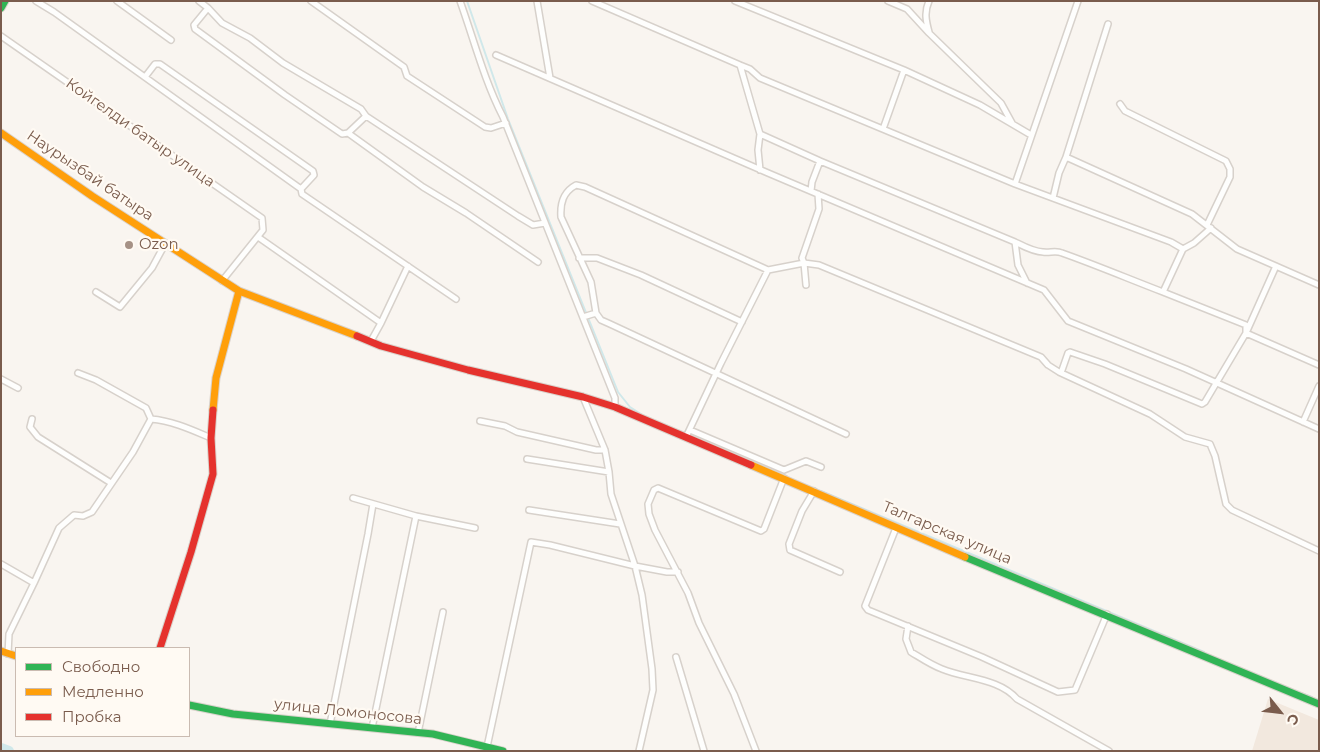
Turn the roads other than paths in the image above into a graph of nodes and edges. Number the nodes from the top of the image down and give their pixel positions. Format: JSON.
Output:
{"nodes":[{"id":1,"x":5,"y":1,"type":"edge"},
{"id":2,"x":36,"y":1,"type":"edge"},
{"id":3,"x":117,"y":1,"type":"edge"},
{"id":4,"x":199,"y":1,"type":"edge"},
{"id":5,"x":311,"y":1,"type":"edge"},
{"id":6,"x":460,"y":1,"type":"edge"},
{"id":7,"x":538,"y":1,"type":"edge"},
{"id":8,"x":592,"y":1,"type":"edge"},
{"id":9,"x":735,"y":1,"type":"edge"},
{"id":10,"x":888,"y":1,"type":"edge"},
{"id":11,"x":929,"y":1,"type":"edge"},
{"id":12,"x":1078,"y":1,"type":"edge"},
{"id":13,"x":1,"y":8,"type":"edge"},
{"id":14,"x":208,"y":8,"type":"junction"},
{"id":15,"x":1108,"y":24,"type":"dead end"},
{"id":16,"x":929,"y":33,"type":"junction"},
{"id":17,"x":1,"y":36,"type":"edge"},
{"id":18,"x":172,"y":40,"type":"dead end"},
{"id":19,"x":496,"y":55,"type":"dead end"},
{"id":20,"x":740,"y":65,"type":"junction"},
{"id":21,"x":904,"y":70,"type":"junction"},
{"id":22,"x":146,"y":78,"type":"junction"},
{"id":23,"x":550,"y":78,"type":"junction"},
{"id":24,"x":1120,"y":104,"type":"dead end"},
{"id":25,"x":366,"y":116,"type":"junction"},
{"id":26,"x":506,"y":123,"type":"junction"},
{"id":27,"x":1012,"y":124,"type":"junction"},
{"id":28,"x":883,"y":129,"type":"junction"},
{"id":29,"x":348,"y":132,"type":"junction"},
{"id":30,"x":1,"y":133,"type":"edge"},
{"id":31,"x":760,"y":134,"type":"junction"},
{"id":32,"x":1031,"y":136,"type":"junction"},
{"id":33,"x":1066,"y":157,"type":"junction"},
{"id":34,"x":820,"y":161,"type":"junction"},
{"id":35,"x":760,"y":170,"type":"junction"},
{"id":36,"x":1015,"y":184,"type":"junction"},
{"id":37,"x":301,"y":189,"type":"junction"},
{"id":38,"x":811,"y":191,"type":"junction"},
{"id":39,"x":818,"y":194,"type":"junction"},
{"id":40,"x":1052,"y":198,"type":"junction"},
{"id":41,"x":546,"y":223,"type":"junction"},
{"id":42,"x":1208,"y":227,"type":"junction"},
{"id":43,"x":258,"y":237,"type":"junction"},
{"id":44,"x":1015,"y":242,"type":"junction"},
{"id":45,"x":165,"y":244,"type":"junction"},
{"id":46,"x":1183,"y":249,"type":"junction"},
{"id":47,"x":579,"y":258,"type":"junction"},
{"id":48,"x":538,"y":262,"type":"dead end"},
{"id":49,"x":804,"y":263,"type":"junction"},
{"id":50,"x":408,"y":266,"type":"junction"},
{"id":51,"x":1276,"y":266,"type":"junction"},
{"id":52,"x":768,"y":270,"type":"junction"},
{"id":53,"x":222,"y":281,"type":"junction"},
{"id":54,"x":1027,"y":283,"type":"junction"},
{"id":55,"x":806,"y":285,"type":"dead end"},
{"id":56,"x":1319,"y":285,"type":"edge"},
{"id":57,"x":239,"y":291,"type":"junction"},
{"id":58,"x":96,"y":292,"type":"dead end"},
{"id":59,"x":1163,"y":292,"type":"junction"},
{"id":60,"x":456,"y":299,"type":"dead end"},
{"id":61,"x":596,"y":313,"type":"junction"},
{"id":62,"x":585,"y":316,"type":"junction"},
{"id":63,"x":742,"y":322,"type":"junction"},
{"id":64,"x":382,"y":323,"type":"junction"},
{"id":65,"x":1246,"y":333,"type":"junction"},
{"id":66,"x":371,"y":342,"type":"junction"},
{"id":67,"x":1319,"y":365,"type":"edge"},
{"id":68,"x":78,"y":373,"type":"dead end"},
{"id":69,"x":716,"y":373,"type":"junction"},
{"id":70,"x":1061,"y":373,"type":"junction"},
{"id":71,"x":1,"y":379,"type":"edge"},
{"id":72,"x":1216,"y":383,"type":"junction"},
{"id":73,"x":1319,"y":386,"type":"edge"},
{"id":74,"x":18,"y":388,"type":"dead end"},
{"id":75,"x":583,"y":397,"type":"junction"},
{"id":76,"x":615,"y":407,"type":"junction"},
{"id":77,"x":32,"y":419,"type":"dead end"},
{"id":78,"x":151,"y":420,"type":"junction"},
{"id":79,"x":480,"y":421,"type":"dead end"},
{"id":80,"x":1303,"y":422,"type":"junction"},
{"id":81,"x":1319,"y":429,"type":"edge"},
{"id":82,"x":688,"y":434,"type":"junction"},
{"id":83,"x":846,"y":434,"type":"dead end"},
{"id":84,"x":211,"y":438,"type":"junction"},
{"id":85,"x":605,"y":450,"type":"junction"},
{"id":86,"x":527,"y":459,"type":"dead end"},
{"id":87,"x":821,"y":467,"type":"dead end"},
{"id":88,"x":609,"y":472,"type":"junction"},
{"id":89,"x":784,"y":478,"type":"junction"},
{"id":90,"x":111,"y":483,"type":"junction"},
{"id":91,"x":814,"y":491,"type":"junction"},
{"id":92,"x":353,"y":498,"type":"dead end"},
{"id":93,"x":373,"y":504,"type":"junction"},
{"id":94,"x":529,"y":510,"type":"dead end"},
{"id":95,"x":416,"y":516,"type":"junction"},
{"id":96,"x":620,"y":524,"type":"junction"},
{"id":97,"x":475,"y":528,"type":"dead end"},
{"id":98,"x":896,"y":528,"type":"junction"},
{"id":99,"x":1319,"y":551,"type":"edge"},
{"id":100,"x":1,"y":564,"type":"edge"},
{"id":101,"x":635,"y":566,"type":"junction"},
{"id":102,"x":678,"y":572,"type":"junction"},
{"id":103,"x":840,"y":572,"type":"dead end"},
{"id":104,"x":34,"y":583,"type":"junction"},
{"id":105,"x":443,"y":612,"type":"dead end"},
{"id":106,"x":1107,"y":614,"type":"junction"},
{"id":107,"x":908,"y":626,"type":"junction"},
{"id":108,"x":160,"y":647,"type":"edge"},
{"id":109,"x":4,"y":653,"type":"edge"},
{"id":110,"x":676,"y":657,"type":"dead end"},
{"id":111,"x":1319,"y":704,"type":"edge"},
{"id":112,"x":190,"y":705,"type":"edge"},
{"id":113,"x":330,"y":724,"type":"junction"},
{"id":114,"x":372,"y":728,"type":"junction"},
{"id":115,"x":418,"y":733,"type":"junction"},
{"id":116,"x":487,"y":747,"type":"junction"},
{"id":117,"x":503,"y":751,"type":"edge"},
{"id":118,"x":639,"y":751,"type":"edge"},
{"id":119,"x":704,"y":751,"type":"edge"},
{"id":120,"x":756,"y":751,"type":"edge"},
{"id":121,"x":1108,"y":751,"type":"edge"}],
"edges":[{"from":1,"to":13,"type":"street"},
{"from":2,"to":22,"type":"street"},
{"from":3,"to":18,"type":"street"},
{"from":4,"to":14,"type":"street"},
{"from":5,"to":26,"type":"street"},
{"from":6,"to":26,"type":"street"},
{"from":7,"to":23,"type":"street"},
{"from":8,"to":20,"type":"street"},
{"from":9,"to":21,"type":"street"},
{"from":10,"to":16,"type":"street"},
{"from":11,"to":16,"type":"street"},
{"from":12,"to":32,"type":"street"},
{"from":14,"to":25,"type":"street"},
{"from":14,"to":29,"type":"street"},
{"from":15,"to":33,"type":"street"},
{"from":16,"to":27,"type":"street"},
{"from":17,"to":43,"type":"street","name":"Койгелди батыр улица"},
{"from":19,"to":23,"type":"street"},
{"from":20,"to":28,"type":"street"},
{"from":20,"to":31,"type":"street"},
{"from":21,"to":27,"type":"street"},
{"from":21,"to":28,"type":"street"},
{"from":22,"to":37,"type":"street"},
{"from":22,"to":37,"type":"street"},
{"from":23,"to":35,"type":"street"},
{"from":24,"to":42,"type":"street"},
{"from":25,"to":29,"type":"street"},
{"from":25,"to":41,"type":"street"},
{"from":26,"to":41,"type":"street"},
{"from":27,"to":32,"type":"street"},
{"from":28,"to":36,"type":"street"},
{"from":29,"to":48,"type":"street"},
{"from":30,"to":45,"type":"street","name":"Наурызбай батыра"},
{"from":31,"to":34,"type":"street"},
{"from":31,"to":35,"type":"street"},
{"from":32,"to":36,"type":"street"},
{"from":33,"to":40,"type":"street"},
{"from":33,"to":42,"type":"street"},
{"from":34,"to":38,"type":"street"},
{"from":34,"to":44,"type":"street"},
{"from":35,"to":38,"type":"street"},
{"from":36,"to":40,"type":"street"},
{"from":37,"to":50,"type":"street"},
{"from":38,"to":39,"type":"street"},
{"from":39,"to":49,"type":"street"},
{"from":39,"to":54,"type":"street"},
{"from":40,"to":46,"type":"street"},
{"from":41,"to":62,"type":"street"},
{"from":42,"to":46,"type":"street"},
{"from":42,"to":51,"type":"street"},
{"from":43,"to":53,"type":"street"},
{"from":43,"to":64,"type":"street"},
{"from":44,"to":54,"type":"street"},
{"from":44,"to":59,"type":"street"},
{"from":45,"to":53,"type":"street","name":"Наурызбай батыра"},
{"from":45,"to":58,"type":"street"},
{"from":46,"to":59,"type":"street"},
{"from":47,"to":52,"type":"street"},
{"from":47,"to":61,"type":"street"},
{"from":47,"to":63,"type":"street"},
{"from":49,"to":52,"type":"street"},
{"from":49,"to":55,"type":"street"},
{"from":49,"to":70,"type":"street"},
{"from":50,"to":60,"type":"street"},
{"from":50,"to":64,"type":"street"},
{"from":51,"to":56,"type":"street"},
{"from":51,"to":65,"type":"street"},
{"from":52,"to":63,"type":"street"},
{"from":53,"to":57,"type":"street","name":"Наурызбай батыра"},
{"from":54,"to":72,"type":"street"},
{"from":57,"to":66,"type":"street","name":"Наурызбай батыра"},
{"from":57,"to":84,"type":"street"},
{"from":59,"to":65,"type":"street"},
{"from":61,"to":62,"type":"street"},
{"from":61,"to":69,"type":"street"},
{"from":62,"to":76,"type":"street"},
{"from":63,"to":69,"type":"street"},
{"from":64,"to":66,"type":"street"},
{"from":65,"to":67,"type":"street"},
{"from":65,"to":72,"type":"street"},
{"from":66,"to":75,"type":"street","name":"Талгарская улица"},
{"from":68,"to":78,"type":"street"},
{"from":69,"to":82,"type":"street"},
{"from":69,"to":83,"type":"street"},
{"from":70,"to":72,"type":"street"},
{"from":70,"to":99,"type":"street"},
{"from":71,"to":74,"type":"street"},
{"from":72,"to":80,"type":"street"},
{"from":73,"to":80,"type":"street"},
{"from":75,"to":76,"type":"street","name":"Талгарская улица"},
{"from":75,"to":85,"type":"street"},
{"from":76,"to":82,"type":"street","name":"Талгарская улица"},
{"from":77,"to":90,"type":"street"},
{"from":78,"to":84,"type":"street"},
{"from":78,"to":90,"type":"street"},
{"from":79,"to":85,"type":"street"},
{"from":80,"to":81,"type":"street"},
{"from":82,"to":87,"type":"street"},
{"from":82,"to":89,"type":"street","name":"Талгарская улица"},
{"from":84,"to":108,"type":"street"},
{"from":85,"to":88,"type":"street"},
{"from":86,"to":88,"type":"street"},
{"from":88,"to":96,"type":"street"},
{"from":89,"to":91,"type":"street","name":"Талгарская улица"},
{"from":89,"to":102,"type":"street"},
{"from":90,"to":104,"type":"street"},
{"from":91,"to":98,"type":"street","name":"Талгарская улица"},
{"from":91,"to":103,"type":"street"},
{"from":92,"to":93,"type":"street"},
{"from":93,"to":95,"type":"street"},
{"from":93,"to":113,"type":"street"},
{"from":94,"to":96,"type":"street"},
{"from":95,"to":97,"type":"street"},
{"from":95,"to":114,"type":"street"},
{"from":96,"to":101,"type":"street"},
{"from":98,"to":106,"type":"street","name":"Талгарская улица"},
{"from":98,"to":107,"type":"street"},
{"from":100,"to":104,"type":"street"},
{"from":101,"to":102,"type":"street"},
{"from":101,"to":116,"type":"street"},
{"from":101,"to":118,"type":"street"},
{"from":102,"to":120,"type":"street"},
{"from":104,"to":109,"type":"street"},
{"from":105,"to":115,"type":"street"},
{"from":106,"to":107,"type":"street"},
{"from":106,"to":111,"type":"street","name":"Талгарская улица"},
{"from":107,"to":121,"type":"street"},
{"from":110,"to":119,"type":"street"},
{"from":112,"to":113,"type":"street","name":"улица Ломоносова"},
{"from":113,"to":114,"type":"street","name":"улица Ломоносова"},
{"from":114,"to":115,"type":"street","name":"улица Ломоносова"},
{"from":115,"to":116,"type":"street","name":"улица Ломоносова"},
{"from":116,"to":117,"type":"street","name":"улица Ломоносова"}]}
